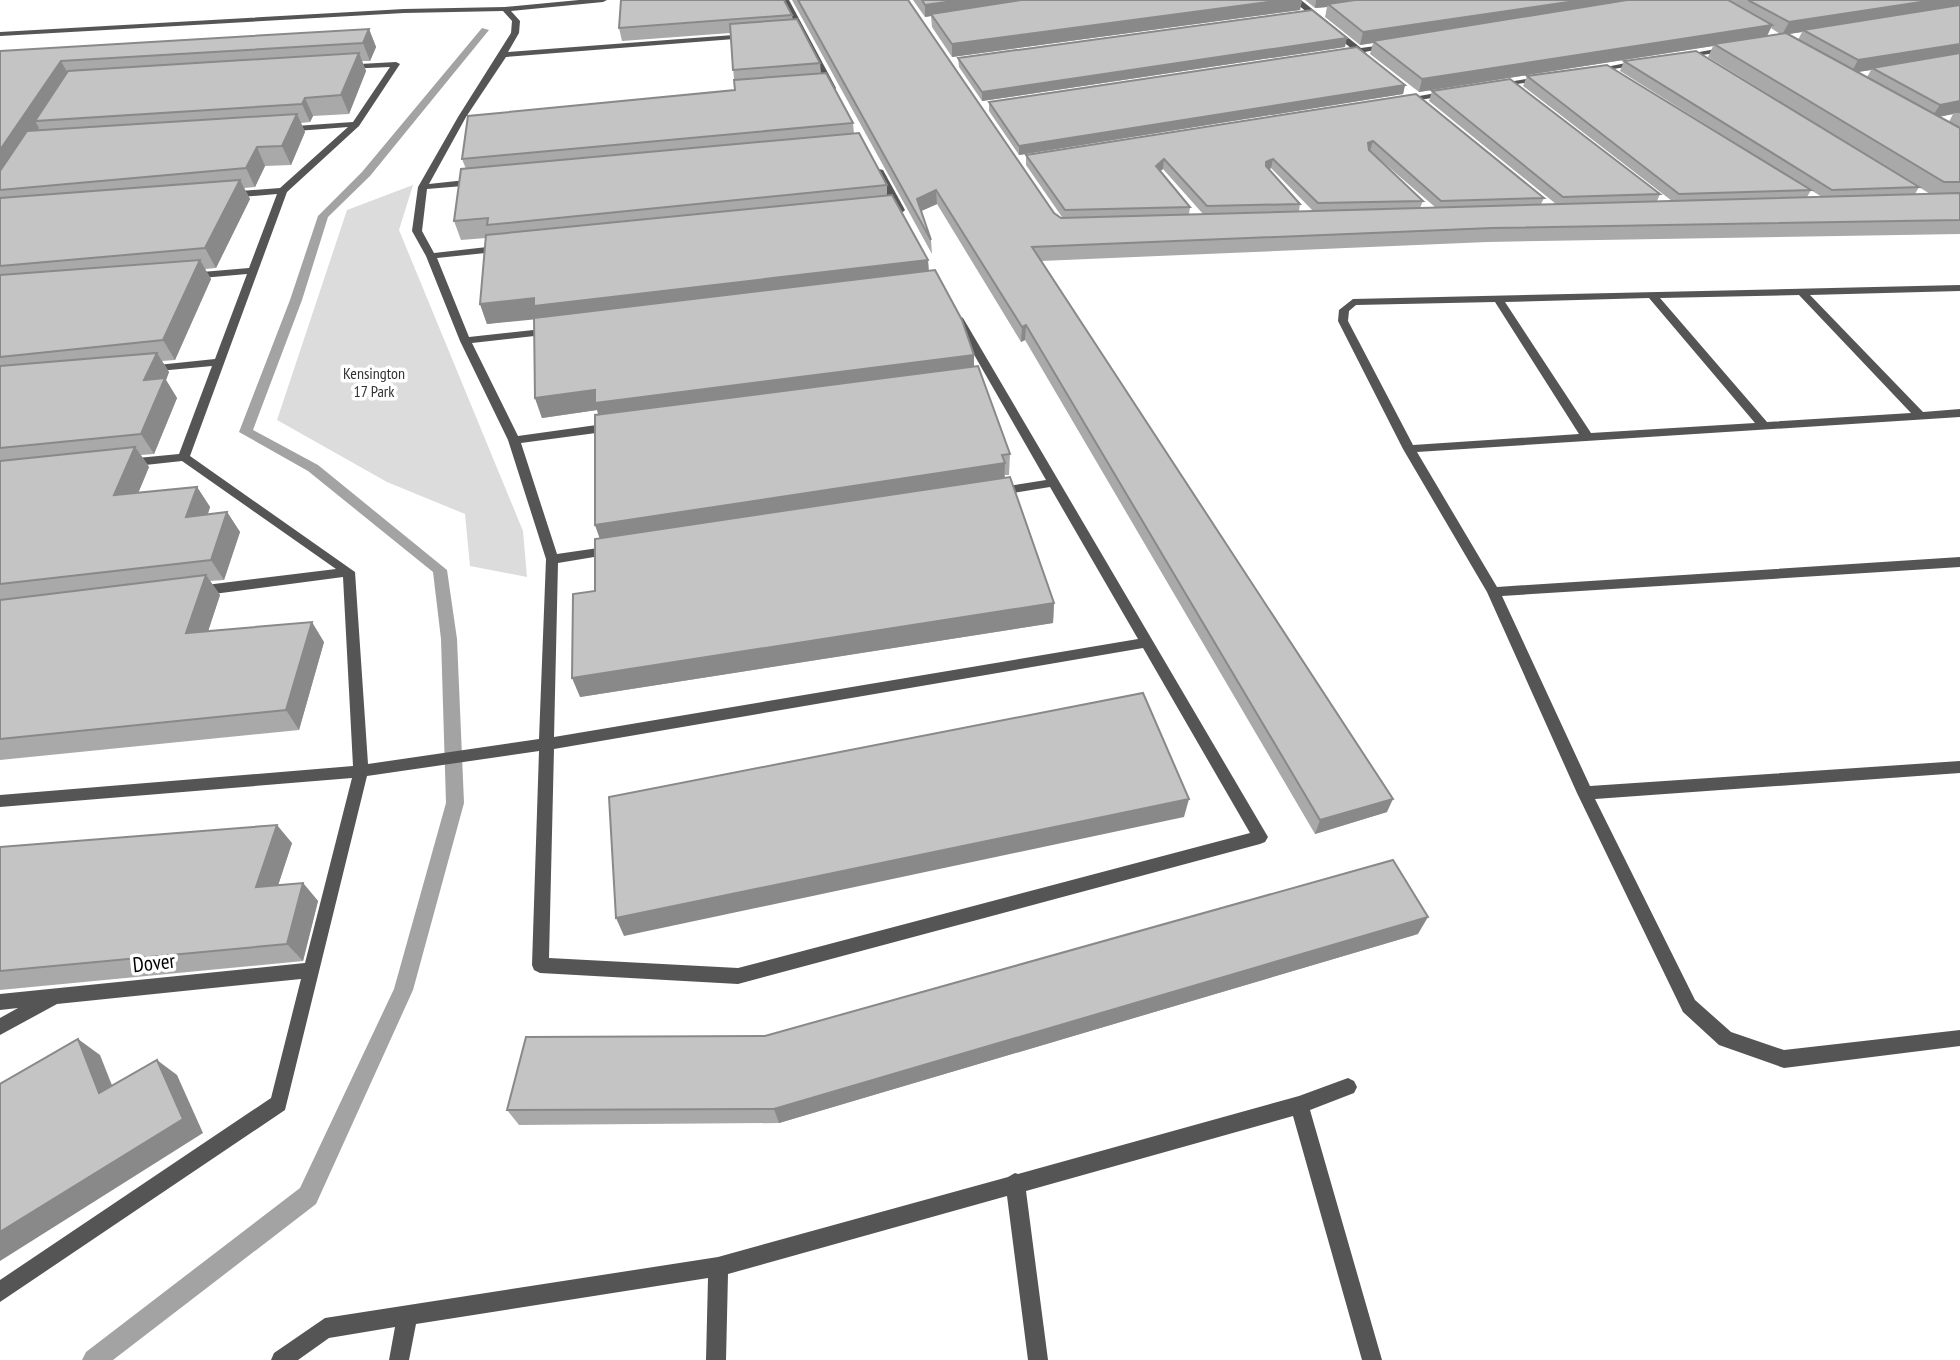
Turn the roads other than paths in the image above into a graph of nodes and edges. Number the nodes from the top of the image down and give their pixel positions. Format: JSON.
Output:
{"nodes":[{"id":1,"x":603,"y":0,"type":"edge"},
{"id":2,"x":785,"y":0,"type":"edge"},
{"id":3,"x":1296,"y":0,"type":"edge"},
{"id":4,"x":505,"y":9,"type":"junction"},
{"id":5,"x":1326,"y":12,"type":"edge"},
{"id":6,"x":1314,"y":14,"type":"junction"},
{"id":7,"x":1301,"y":16,"type":"edge"},
{"id":8,"x":801,"y":32,"type":"junction"},
{"id":9,"x":787,"y":33,"type":"edge"},
{"id":10,"x":0,"y":34,"type":"edge"},
{"id":11,"x":760,"y":35,"type":"edge"},
{"id":12,"x":1399,"y":44,"type":"edge"},
{"id":13,"x":1742,"y":46,"type":"edge"},
{"id":14,"x":1359,"y":50,"type":"junction"},
{"id":15,"x":1332,"y":54,"type":"edge"},
{"id":16,"x":1694,"y":54,"type":"junction"},
{"id":17,"x":503,"y":55,"type":"junction"},
{"id":18,"x":1368,"y":58,"type":"edge"},
{"id":19,"x":1669,"y":58,"type":"edge"},
{"id":20,"x":1656,"y":60,"type":"edge"},
{"id":21,"x":1705,"y":61,"type":"edge"},
{"id":22,"x":329,"y":68,"type":"edge"},
{"id":23,"x":1605,"y":68,"type":"junction"},
{"id":24,"x":1578,"y":72,"type":"edge"},
{"id":25,"x":1617,"y":75,"type":"edge"},
{"id":26,"x":1551,"y":76,"type":"edge"},
{"id":27,"x":1510,"y":83,"type":"junction"},
{"id":28,"x":831,"y":85,"type":"junction"},
{"id":29,"x":817,"y":87,"type":"edge"},
{"id":30,"x":1484,"y":87,"type":"edge"},
{"id":31,"x":1408,"y":90,"type":"edge"},
{"id":32,"x":1457,"y":91,"type":"edge"},
{"id":33,"x":1521,"y":91,"type":"edge"},
{"id":34,"x":837,"y":97,"type":"edge"},
{"id":35,"x":1417,"y":97,"type":"junction"},
{"id":36,"x":1391,"y":102,"type":"edge"},
{"id":37,"x":1428,"y":106,"type":"edge"},
{"id":38,"x":476,"y":116,"type":"edge"},
{"id":39,"x":462,"y":117,"type":"junction"},
{"id":40,"x":356,"y":124,"type":"junction"},
{"id":41,"x":276,"y":129,"type":"edge"},
{"id":42,"x":870,"y":156,"type":"edge"},
{"id":43,"x":492,"y":180,"type":"edge"},
{"id":44,"x":423,"y":187,"type":"junction"},
{"id":45,"x":283,"y":191,"type":"junction"},
{"id":46,"x":215,"y":196,"type":"edge"},
{"id":47,"x":886,"y":210,"type":"edge"},
{"id":48,"x":514,"y":247,"type":"edge"},
{"id":49,"x":431,"y":256,"type":"junction"},
{"id":50,"x":253,"y":271,"type":"junction"},
{"id":51,"x":173,"y":277,"type":"edge"},
{"id":52,"x":1960,"y":288,"type":"edge"},
{"id":53,"x":1801,"y":291,"type":"junction"},
{"id":54,"x":1651,"y":294,"type":"junction"},
{"id":55,"x":1498,"y":298,"type":"junction"},
{"id":56,"x":952,"y":307,"type":"edge"},
{"id":57,"x":559,"y":330,"type":"edge"},
{"id":58,"x":464,"y":341,"type":"junction"},
{"id":59,"x":220,"y":362,"type":"junction"},
{"id":60,"x":137,"y":369,"type":"edge"},
{"id":61,"x":991,"y":378,"type":"junction"},
{"id":62,"x":977,"y":379,"type":"edge"},
{"id":63,"x":1960,"y":413,"type":"edge"},
{"id":64,"x":1922,"y":416,"type":"junction"},
{"id":65,"x":623,"y":426,"type":"edge"},
{"id":66,"x":1764,"y":426,"type":"junction"},
{"id":67,"x":1587,"y":438,"type":"junction"},
{"id":68,"x":514,"y":440,"type":"junction"},
{"id":69,"x":1409,"y":449,"type":"junction"},
{"id":70,"x":184,"y":457,"type":"junction"},
{"id":71,"x":118,"y":464,"type":"edge"},
{"id":72,"x":1053,"y":483,"type":"junction"},
{"id":73,"x":985,"y":493,"type":"edge"},
{"id":74,"x":620,"y":549,"type":"edge"},
{"id":75,"x":552,"y":559,"type":"junction"},
{"id":76,"x":1960,"y":562,"type":"edge"},
{"id":77,"x":349,"y":572,"type":"junction"},
{"id":78,"x":188,"y":592,"type":"edge"},
{"id":79,"x":1493,"y":592,"type":"junction"},
{"id":80,"x":1145,"y":643,"type":"junction"},
{"id":81,"x":546,"y":744,"type":"junction"},
{"id":82,"x":1960,"y":767,"type":"edge"},
{"id":83,"x":361,"y":771,"type":"junction"},
{"id":84,"x":1585,"y":793,"type":"junction"},
{"id":85,"x":0,"y":801,"type":"edge"},
{"id":86,"x":312,"y":970,"type":"junction"},
{"id":87,"x":55,"y":997,"type":"junction"},
{"id":88,"x":0,"y":1002,"type":"edge"},
{"id":89,"x":0,"y":1027,"type":"edge"},
{"id":90,"x":1960,"y":1038,"type":"edge"},
{"id":91,"x":1348,"y":1087,"type":"dead end"},
{"id":92,"x":1299,"y":1105,"type":"junction"},
{"id":93,"x":1015,"y":1182,"type":"junction"},
{"id":94,"x":718,"y":1267,"type":"junction"},
{"id":95,"x":0,"y":1292,"type":"edge"},
{"id":96,"x":407,"y":1315,"type":"junction"},
{"id":97,"x":281,"y":1360,"type":"edge"},
{"id":98,"x":399,"y":1360,"type":"edge"},
{"id":99,"x":716,"y":1360,"type":"edge"},
{"id":100,"x":1038,"y":1360,"type":"edge"},
{"id":101,"x":1372,"y":1360,"type":"edge"}],
"edges":[{"from":1,"to":4,"type":"street"},
{"from":2,"to":8,"type":"street"},
{"from":3,"to":6,"type":"street"},
{"from":4,"to":10,"type":"street"},
{"from":4,"to":17,"type":"street"},
{"from":5,"to":6,"type":"street"},
{"from":6,"to":7,"type":"street"},
{"from":6,"to":14,"type":"street"},
{"from":8,"to":9,"type":"street"},
{"from":8,"to":28,"type":"street"},
{"from":11,"to":17,"type":"street"},
{"from":12,"to":14,"type":"street"},
{"from":13,"to":16,"type":"street"},
{"from":14,"to":15,"type":"street"},
{"from":14,"to":18,"type":"street"},
{"from":16,"to":19,"type":"street"},
{"from":16,"to":21,"type":"street"},
{"from":17,"to":39,"type":"street"},
{"from":20,"to":23,"type":"street"},
{"from":22,"to":40,"type":"street"},
{"from":23,"to":24,"type":"street"},
{"from":23,"to":25,"type":"street"},
{"from":26,"to":27,"type":"street"},
{"from":27,"to":30,"type":"street"},
{"from":27,"to":33,"type":"street"},
{"from":28,"to":29,"type":"street"},
{"from":28,"to":34,"type":"street"},
{"from":31,"to":35,"type":"street"},
{"from":32,"to":35,"type":"street"},
{"from":35,"to":36,"type":"street"},
{"from":35,"to":37,"type":"street"},
{"from":38,"to":39,"type":"street"},
{"from":39,"to":44,"type":"street"},
{"from":40,"to":41,"type":"street"},
{"from":40,"to":45,"type":"street"},
{"from":42,"to":47,"type":"street"},
{"from":43,"to":44,"type":"street"},
{"from":44,"to":49,"type":"street"},
{"from":45,"to":46,"type":"street"},
{"from":45,"to":50,"type":"street"},
{"from":48,"to":49,"type":"street"},
{"from":49,"to":58,"type":"street"},
{"from":50,"to":51,"type":"street"},
{"from":50,"to":59,"type":"street"},
{"from":52,"to":53,"type":"street"},
{"from":53,"to":54,"type":"street"},
{"from":53,"to":64,"type":"street"},
{"from":54,"to":55,"type":"street"},
{"from":54,"to":66,"type":"street"},
{"from":55,"to":67,"type":"street"},
{"from":55,"to":69,"type":"street"},
{"from":56,"to":61,"type":"street"},
{"from":57,"to":58,"type":"street"},
{"from":58,"to":68,"type":"street"},
{"from":59,"to":60,"type":"street"},
{"from":59,"to":70,"type":"street"},
{"from":61,"to":62,"type":"street"},
{"from":61,"to":72,"type":"street"},
{"from":63,"to":64,"type":"street"},
{"from":64,"to":66,"type":"street"},
{"from":65,"to":68,"type":"street"},
{"from":66,"to":67,"type":"street"},
{"from":67,"to":69,"type":"street"},
{"from":68,"to":75,"type":"street"},
{"from":69,"to":79,"type":"street"},
{"from":70,"to":71,"type":"street"},
{"from":70,"to":77,"type":"street"},
{"from":72,"to":73,"type":"street"},
{"from":72,"to":80,"type":"street"},
{"from":74,"to":75,"type":"street"},
{"from":75,"to":81,"type":"street"},
{"from":76,"to":79,"type":"street"},
{"from":77,"to":78,"type":"street"},
{"from":77,"to":83,"type":"street"},
{"from":79,"to":84,"type":"street"},
{"from":80,"to":81,"type":"street"},
{"from":80,"to":81,"type":"street"},
{"from":81,"to":83,"type":"street"},
{"from":82,"to":84,"type":"street"},
{"from":83,"to":85,"type":"street"},
{"from":83,"to":86,"type":"street"},
{"from":84,"to":90,"type":"street"},
{"from":86,"to":87,"type":"street","name":"Dover"},
{"from":86,"to":95,"type":"street"},
{"from":87,"to":88,"type":"street","name":"Dover"},
{"from":87,"to":89,"type":"street"},
{"from":91,"to":92,"type":"street"},
{"from":92,"to":93,"type":"street"},
{"from":92,"to":101,"type":"street"},
{"from":93,"to":94,"type":"street"},
{"from":93,"to":100,"type":"street"},
{"from":94,"to":96,"type":"street"},
{"from":94,"to":99,"type":"street"},
{"from":96,"to":97,"type":"street"},
{"from":96,"to":98,"type":"street"}]}
